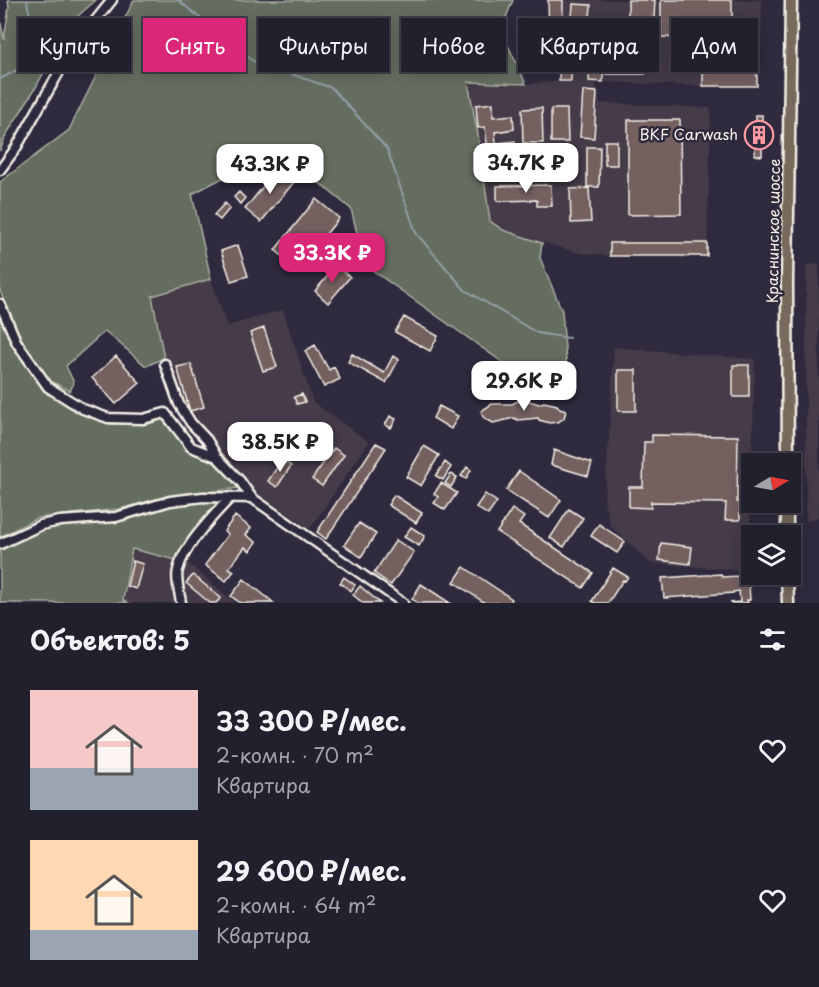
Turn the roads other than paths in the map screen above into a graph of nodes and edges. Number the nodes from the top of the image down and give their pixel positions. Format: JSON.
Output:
{"nodes":[{"id":1,"x":111,"y":0,"type":"edge"},
{"id":2,"x":791,"y":0,"type":"edge"},
{"id":3,"x":0,"y":170,"type":"edge"},
{"id":4,"x":0,"y":304,"type":"edge"},
{"id":5,"x":165,"y":364,"type":"dead end"},
{"id":6,"x":788,"y":453,"type":"edge"},
{"id":7,"x":217,"y":457,"type":"junction"},
{"id":8,"x":231,"y":497,"type":"junction"},
{"id":9,"x":252,"y":498,"type":"junction"},
{"id":10,"x":0,"y":544,"type":"edge"},
{"id":11,"x":787,"y":585,"type":"edge"},
{"id":12,"x":181,"y":603,"type":"edge"},
{"id":13,"x":403,"y":603,"type":"edge"},
{"id":14,"x":788,"y":603,"type":"edge"}],
"edges":[{"from":1,"to":3,"type":"street"},
{"from":2,"to":6,"type":"main road","name":"Краснинское шоссе"},
{"from":4,"to":7,"type":"street"},
{"from":5,"to":7,"type":"street"},
{"from":7,"to":9,"type":"street"},
{"from":8,"to":9,"type":"street"},
{"from":8,"to":10,"type":"street"},
{"from":8,"to":12,"type":"street"},
{"from":9,"to":13,"type":"street"},
{"from":11,"to":14,"type":"main road"}]}
